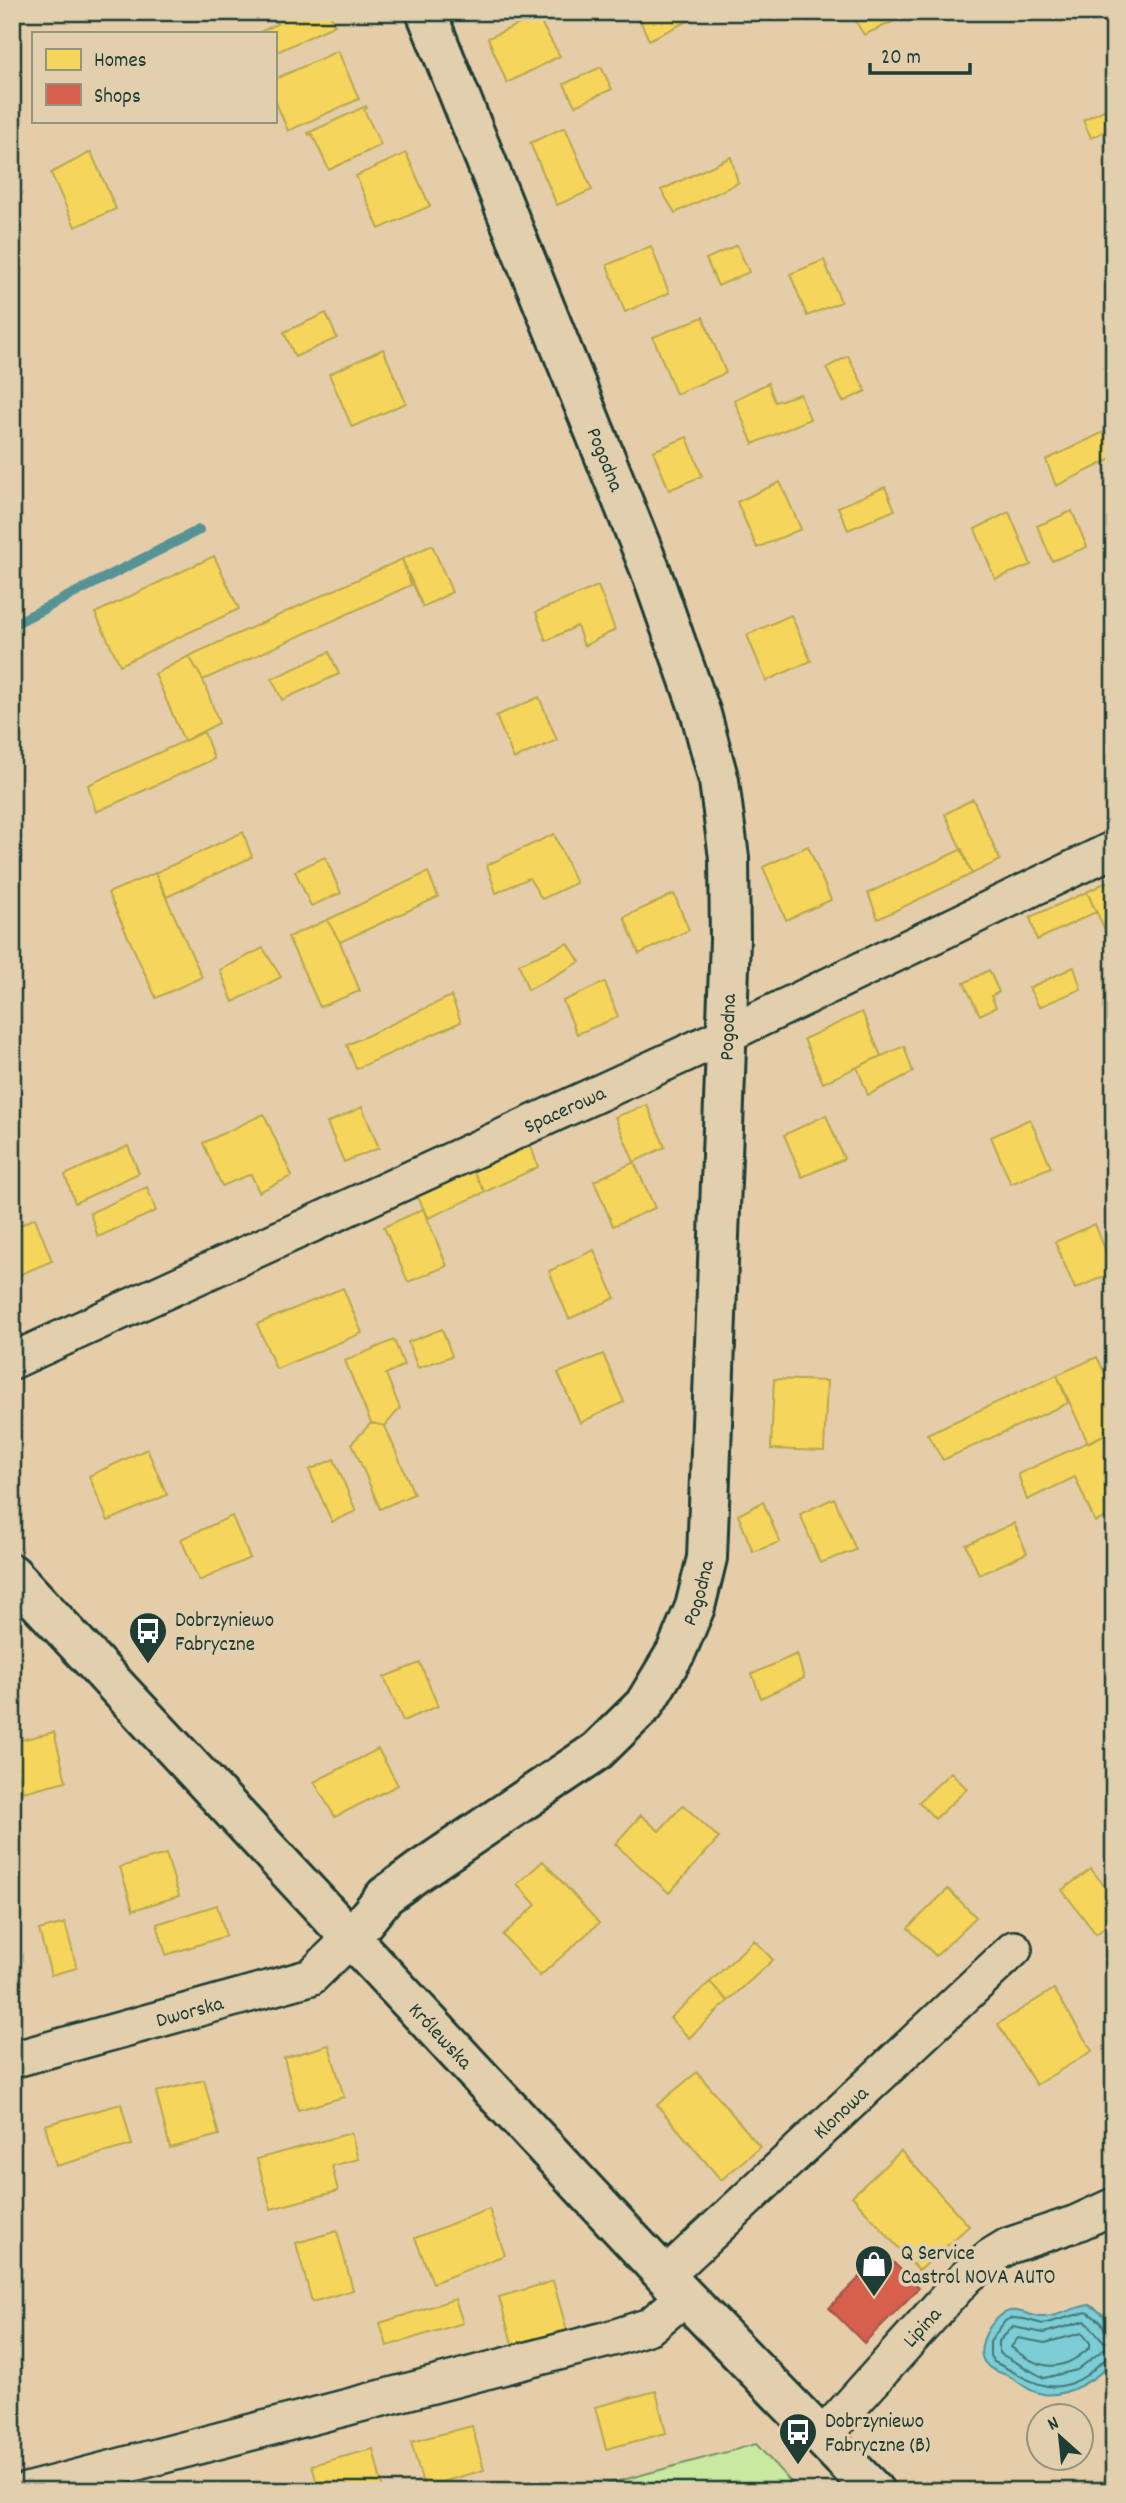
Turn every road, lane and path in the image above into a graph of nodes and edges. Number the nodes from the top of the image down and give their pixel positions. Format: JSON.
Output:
{"nodes":[{"id":1,"x":426,"y":12,"type":"edge"},
{"id":2,"x":1114,"y":849,"type":"edge"},
{"id":3,"x":726,"y":1035,"type":"junction"},
{"id":4,"x":12,"y":1361,"type":"edge"},
{"id":5,"x":12,"y":1574,"type":"edge"},
{"id":6,"x":351,"y":1938,"type":"junction"},
{"id":7,"x":1014,"y":1949,"type":"dead end"},
{"id":8,"x":12,"y":2060,"type":"edge"},
{"id":9,"x":1114,"y":2206,"type":"edge"},
{"id":10,"x":675,"y":2286,"type":"junction"},
{"id":11,"x":823,"y":2436,"type":"junction"},
{"id":12,"x":26,"y":2491,"type":"edge"},
{"id":13,"x":874,"y":2491,"type":"edge"}],
"edges":[{"from":1,"to":3,"type":"street","name":"Pogodna"},
{"from":2,"to":3,"type":"street","name":"Spacerowa"},
{"from":3,"to":4,"type":"street","name":"Spacerowa"},
{"from":3,"to":6,"type":"street","name":"Pogodna"},
{"from":5,"to":6,"type":"street","name":"Królewska"},
{"from":6,"to":8,"type":"street","name":"Dworska"},
{"from":6,"to":10,"type":"street","name":"Królewska"},
{"from":7,"to":10,"type":"street","name":"Klonowa"},
{"from":9,"to":11,"type":"street","name":"Lipina"},
{"from":10,"to":11,"type":"street","name":"Królewska"},
{"from":10,"to":12,"type":"street","name":"Klonowa"},
{"from":11,"to":13,"type":"street","name":"Królewska"}]}
